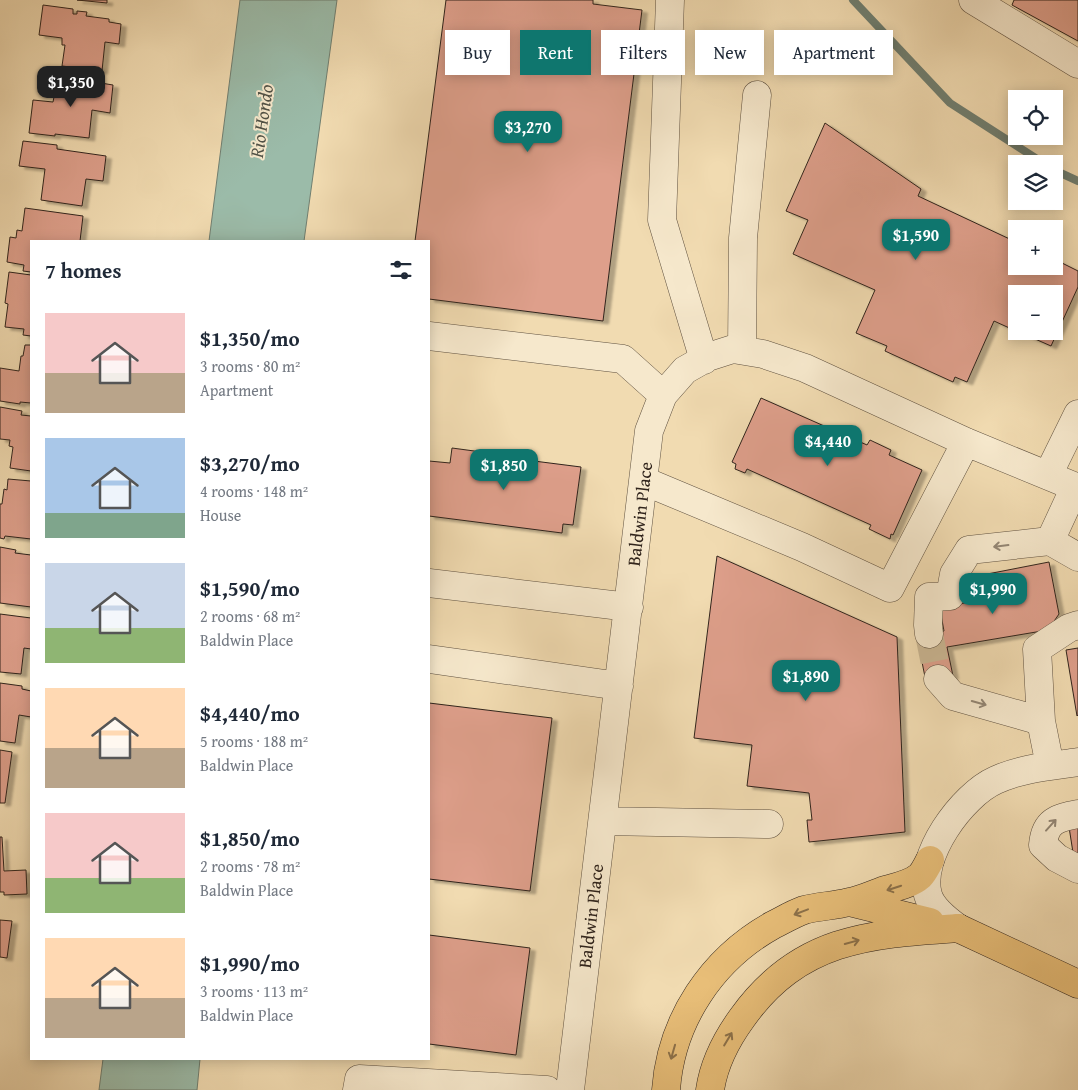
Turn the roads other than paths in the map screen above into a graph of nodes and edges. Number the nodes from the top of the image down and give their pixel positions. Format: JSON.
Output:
{"nodes":[{"id":1,"x":670,"y":0,"type":"edge"},
{"id":2,"x":973,"y":0,"type":"edge"},
{"id":3,"x":1078,"y":64,"type":"edge"},
{"id":4,"x":757,"y":95,"type":"dead end"},
{"id":5,"x":430,"y":336,"type":"edge"},
{"id":6,"x":742,"y":350,"type":"junction"},
{"id":7,"x":704,"y":360,"type":"junction"},
{"id":8,"x":663,"y":395,"type":"junction"},
{"id":9,"x":1078,"y":414,"type":"edge"},
{"id":10,"x":966,"y":442,"type":"junction"},
{"id":11,"x":1048,"y":474,"type":"junction"},
{"id":12,"x":644,"y":481,"type":"junction"},
{"id":13,"x":1077,"y":487,"type":"edge"},
{"id":14,"x":1050,"y":541,"type":"junction"},
{"id":15,"x":1078,"y":557,"type":"edge"},
{"id":16,"x":430,"y":583,"type":"edge"},
{"id":17,"x":629,"y":607,"type":"junction"},
{"id":18,"x":1078,"y":625,"type":"edge"},
{"id":19,"x":929,"y":634,"type":"tunnel mouth"},
{"id":20,"x":430,"y":659,"type":"edge"},
{"id":21,"x":938,"y":679,"type":"tunnel mouth"},
{"id":22,"x":619,"y":686,"type":"junction"},
{"id":23,"x":1042,"y":721,"type":"junction"},
{"id":24,"x":1078,"y":762,"type":"edge"},
{"id":25,"x":1050,"y":766,"type":"junction"},
{"id":26,"x":1078,"y":814,"type":"edge"},
{"id":27,"x":603,"y":822,"type":"junction"},
{"id":28,"x":769,"y":824,"type":"dead end"},
{"id":29,"x":930,"y":860,"type":"junction"},
{"id":30,"x":1078,"y":869,"type":"edge"},
{"id":31,"x":849,"y":902,"type":"junction"},
{"id":32,"x":958,"y":928,"type":"junction"},
{"id":33,"x":1078,"y":984,"type":"edge"},
{"id":34,"x":357,"y":1090,"type":"edge"},
{"id":35,"x":547,"y":1090,"type":"edge"},
{"id":36,"x":570,"y":1090,"type":"edge"},
{"id":37,"x":666,"y":1090,"type":"edge"},
{"id":38,"x":710,"y":1090,"type":"edge"}],
"edges":[{"from":1,"to":7,"type":"street"},
{"from":2,"to":3,"type":"street"},
{"from":4,"to":6,"type":"street"},
{"from":5,"to":8,"type":"street"},
{"from":6,"to":7,"type":"street","name":"Baldwin Place"},
{"from":6,"to":10,"type":"street","name":"Baldwin Place"},
{"from":7,"to":8,"type":"street","name":"Baldwin Place"},
{"from":8,"to":12,"type":"street","name":"Baldwin Place"},
{"from":9,"to":11,"type":"street"},
{"from":10,"to":11,"type":"street","name":"Baldwin Place"},
{"from":10,"to":12,"type":"street"},
{"from":11,"to":13,"type":"street","name":"Baldwin Place"},
{"from":12,"to":17,"type":"street","name":"Baldwin Place"},
{"from":13,"to":14,"type":"street"},
{"from":14,"to":15,"type":"street"},
{"from":14,"to":19,"type":"street","one_way":true},
{"from":16,"to":17,"type":"street"},
{"from":17,"to":22,"type":"street","name":"Baldwin Place"},
{"from":18,"to":23,"type":"street"},
{"from":20,"to":22,"type":"street"},
{"from":21,"to":23,"type":"street","one_way":true},
{"from":22,"to":27,"type":"street","name":"Baldwin Place"},
{"from":23,"to":25,"type":"street"},
{"from":24,"to":25,"type":"street"},
{"from":25,"to":29,"type":"street"},
{"from":30,"to":26,"type":"street","one_way":true},
{"from":27,"to":28,"type":"street"},
{"from":27,"to":36,"type":"street","name":"Baldwin Place"},
{"from":29,"to":31,"type":"main road","one_way":true},
{"from":29,"to":32,"type":"street"},
{"from":31,"to":32,"type":"main road"},
{"from":31,"to":37,"type":"main road","one_way":true},
{"from":32,"to":33,"type":"main road"},
{"from":38,"to":32,"type":"main road","one_way":true},
{"from":34,"to":35,"type":"street"}]}
